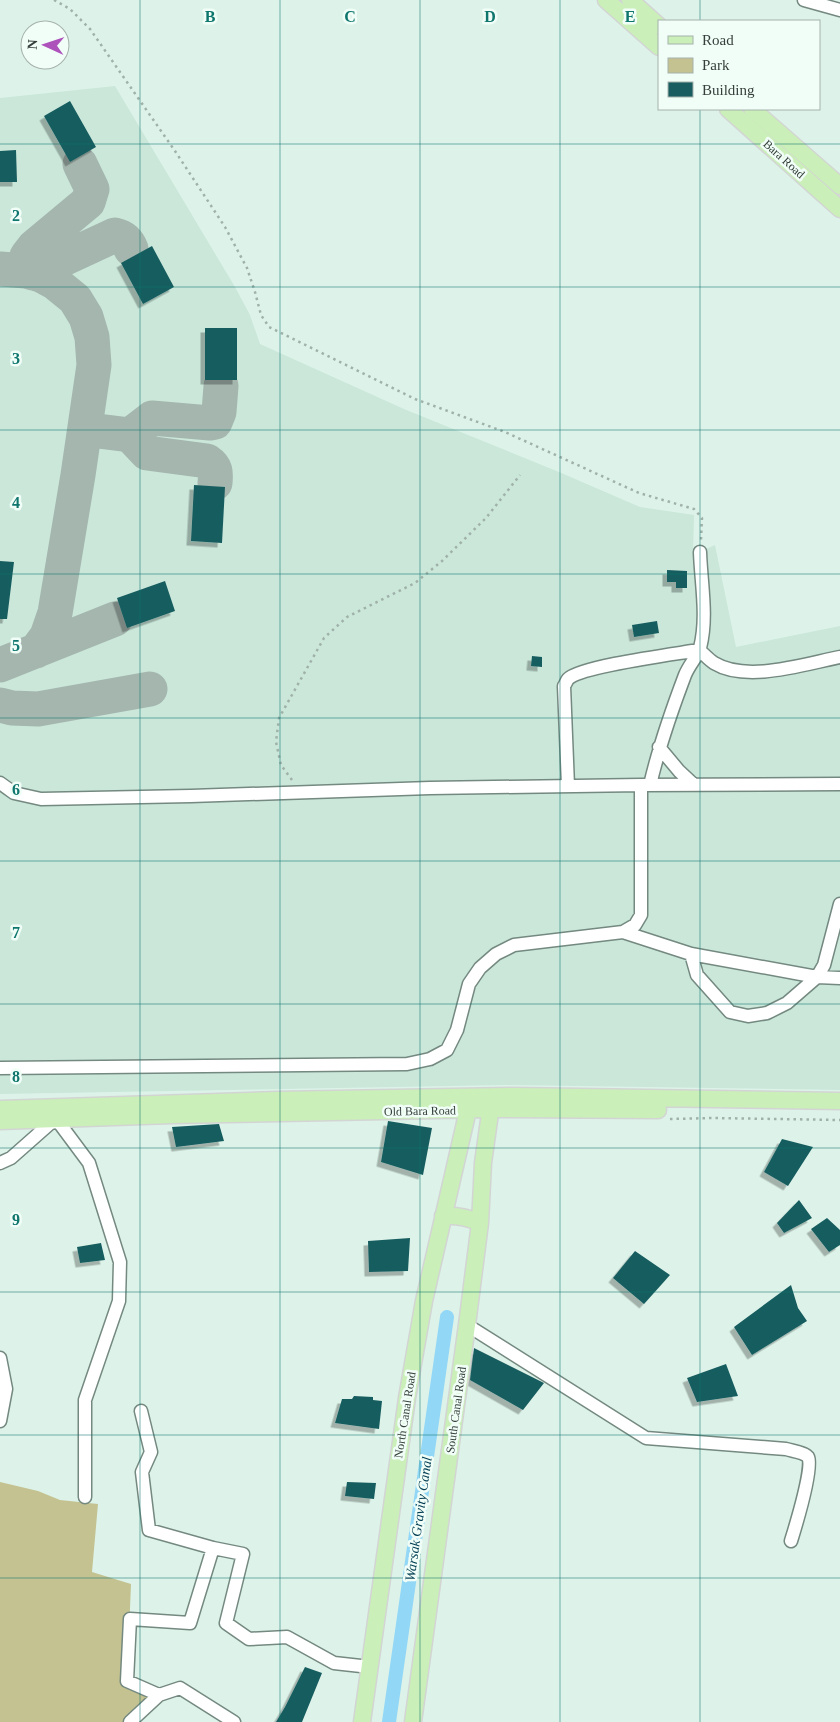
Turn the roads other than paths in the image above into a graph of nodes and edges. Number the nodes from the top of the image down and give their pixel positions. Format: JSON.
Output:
{"nodes":[{"id":1,"x":804,"y":0,"type":"edge"},
{"id":2,"x":624,"y":2,"type":"edge"},
{"id":3,"x":834,"y":6,"type":"edge"},
{"id":4,"x":658,"y":25,"type":"edge"},
{"id":5,"x":658,"y":46,"type":"edge"},
{"id":6,"x":729,"y":110,"type":"edge"},
{"id":7,"x":753,"y":110,"type":"edge"},
{"id":8,"x":840,"y":186,"type":"edge"},
{"id":9,"x":840,"y":209,"type":"edge"},
{"id":10,"x":700,"y":552,"type":"road end"},
{"id":11,"x":700,"y":650,"type":"junction"},
{"id":12,"x":840,"y":657,"type":"edge"},
{"id":13,"x":660,"y":747,"type":"junction"},
{"id":14,"x":0,"y":784,"type":"edge"},
{"id":15,"x":694,"y":784,"type":"junction"},
{"id":16,"x":840,"y":784,"type":"edge"},
{"id":17,"x":645,"y":785,"type":"junction"},
{"id":18,"x":568,"y":786,"type":"junction"},
{"id":19,"x":840,"y":904,"type":"edge"},
{"id":20,"x":623,"y":932,"type":"junction"},
{"id":21,"x":691,"y":954,"type":"junction"},
{"id":22,"x":817,"y":977,"type":"junction"},
{"id":23,"x":840,"y":978,"type":"edge"},
{"id":24,"x":0,"y":1068,"type":"edge"},
{"id":25,"x":840,"y":1101,"type":"edge"},
{"id":26,"x":491,"y":1103,"type":"junction"},
{"id":27,"x":471,"y":1104,"type":"junction"},
{"id":28,"x":0,"y":1109,"type":"edge"},
{"id":29,"x":172,"y":1110,"type":"junction"},
{"id":30,"x":840,"y":1110,"type":"edge"},
{"id":31,"x":56,"y":1120,"type":"junction"},
{"id":32,"x":0,"y":1121,"type":"edge"},
{"id":33,"x":0,"y":1163,"type":"edge"},
{"id":34,"x":443,"y":1216,"type":"junction"},
{"id":35,"x":480,"y":1223,"type":"junction"},
{"id":36,"x":467,"y":1325,"type":"junction"},
{"id":37,"x":0,"y":1358,"type":"edge"},
{"id":38,"x":3,"y":1389,"type":"edge"},
{"id":39,"x":141,"y":1411,"type":"dead end"},
{"id":40,"x":0,"y":1421,"type":"edge"},
{"id":41,"x":85,"y":1498,"type":"dead end"},
{"id":42,"x":791,"y":1541,"type":"dead end"},
{"id":43,"x":213,"y":1548,"type":"junction"},
{"id":44,"x":370,"y":1667,"type":"junction"},
{"id":45,"x":159,"y":1695,"type":"junction"},
{"id":46,"x":130,"y":1722,"type":"edge"},
{"id":47,"x":234,"y":1722,"type":"edge"},
{"id":48,"x":362,"y":1722,"type":"edge"},
{"id":49,"x":413,"y":1722,"type":"edge"}],
"edges":[{"from":1,"to":3,"type":"street"},
{"from":2,"to":4,"type":"main road"},
{"from":2,"to":5,"type":"main road"},
{"from":6,"to":9,"type":"main road","name":"Bara Road"},
{"from":7,"to":8,"type":"main road"},
{"from":10,"to":11,"type":"street"},
{"from":11,"to":12,"type":"street"},
{"from":11,"to":13,"type":"street"},
{"from":11,"to":18,"type":"street"},
{"from":13,"to":15,"type":"street"},
{"from":13,"to":17,"type":"street"},
{"from":14,"to":18,"type":"street"},
{"from":15,"to":16,"type":"street"},
{"from":15,"to":17,"type":"street"},
{"from":17,"to":18,"type":"street"},
{"from":17,"to":20,"type":"street"},
{"from":19,"to":22,"type":"street"},
{"from":20,"to":21,"type":"street"},
{"from":20,"to":24,"type":"street"},
{"from":21,"to":22,"type":"street"},
{"from":21,"to":22,"type":"street"},
{"from":22,"to":23,"type":"street"},
{"from":25,"to":26,"type":"main road"},
{"from":26,"to":27,"type":"main road","name":"Old Bara Road"},
{"from":26,"to":30,"type":"main road","name":"Old Bara Road"},
{"from":26,"to":35,"type":"main road","name":"South Canal Road"},
{"from":27,"to":29,"type":"main road","name":"Old Bara Road"},
{"from":27,"to":34,"type":"main road","name":"North Canal Road"},
{"from":28,"to":29,"type":"main road"},
{"from":29,"to":31,"type":"main road","name":"Old Bara Road"},
{"from":31,"to":32,"type":"main road","name":"Old Bara Road"},
{"from":31,"to":33,"type":"street"},
{"from":31,"to":41,"type":"street"},
{"from":34,"to":35,"type":"main road"},
{"from":34,"to":44,"type":"main road","name":"North Canal Road"},
{"from":35,"to":36,"type":"main road","name":"South Canal Road"},
{"from":36,"to":42,"type":"street"},
{"from":36,"to":49,"type":"main road","name":"South Canal Road"},
{"from":37,"to":38,"type":"street"},
{"from":38,"to":40,"type":"street"},
{"from":39,"to":43,"type":"street"},
{"from":43,"to":44,"type":"street"},
{"from":43,"to":45,"type":"street"},
{"from":44,"to":48,"type":"main road","name":"North Canal Road"},
{"from":45,"to":46,"type":"street"},
{"from":45,"to":47,"type":"street"}]}
